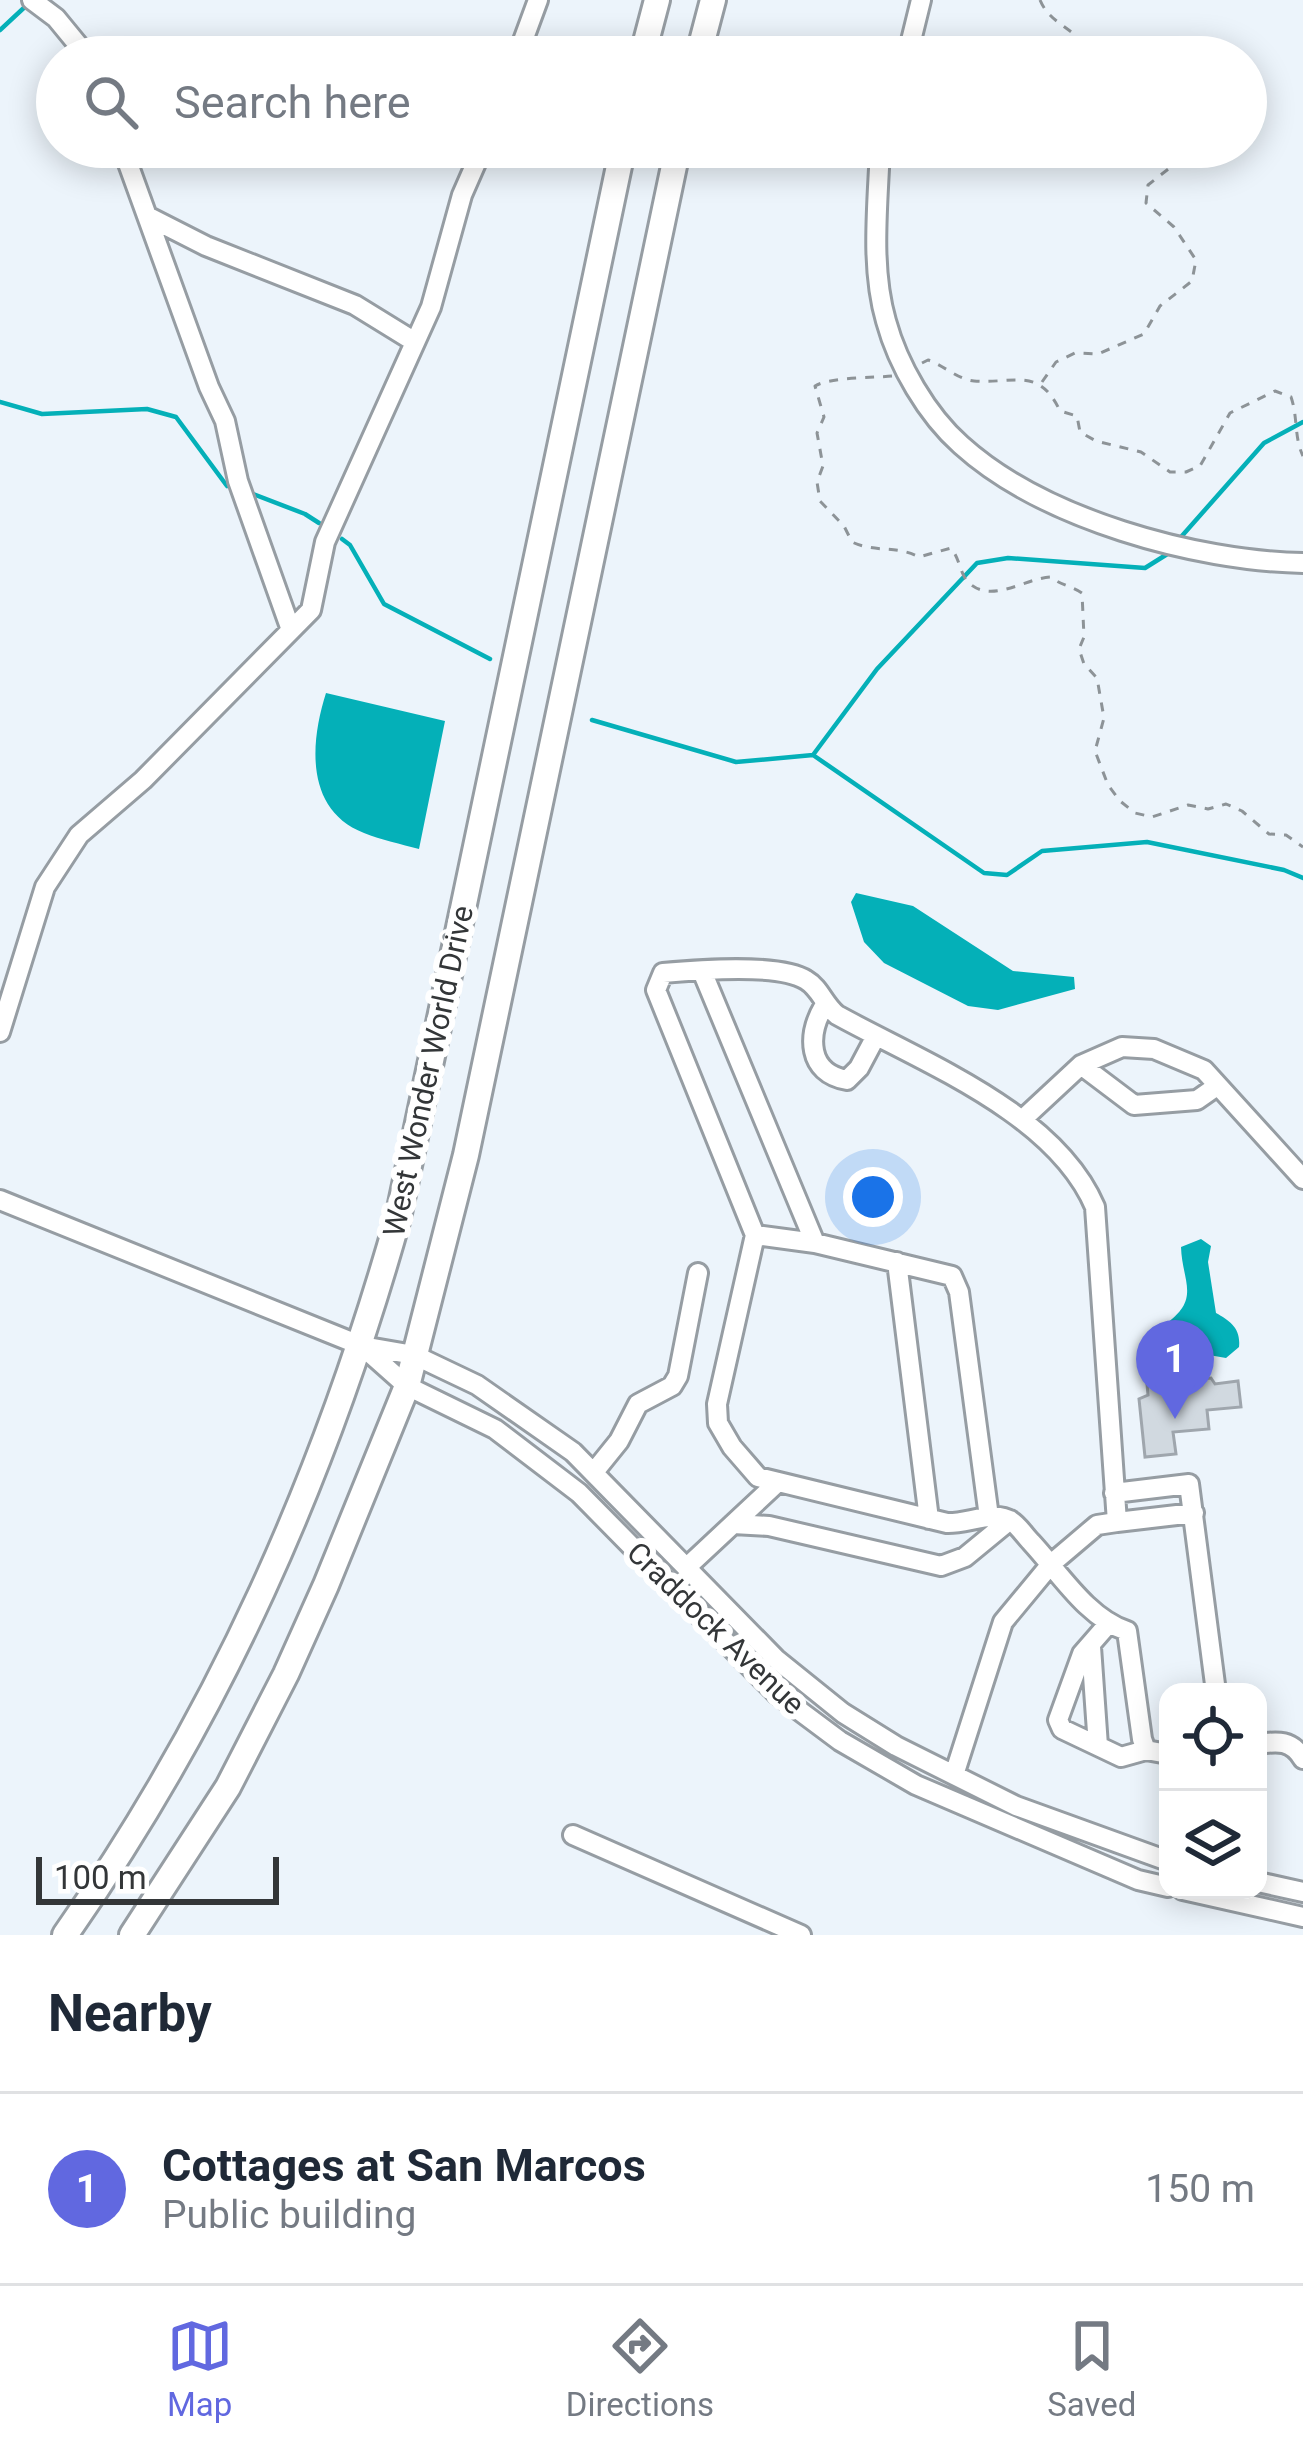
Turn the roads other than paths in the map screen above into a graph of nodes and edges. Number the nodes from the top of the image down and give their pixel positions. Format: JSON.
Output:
{"nodes":[{"id":1,"x":538,"y":0,"type":"edge"},
{"id":2,"x":657,"y":0,"type":"edge"},
{"id":3,"x":713,"y":0,"type":"edge"},
{"id":4,"x":921,"y":0,"type":"edge"},
{"id":5,"x":39,"y":5,"type":"edge"},
{"id":6,"x":68,"y":36,"type":"edge"},
{"id":7,"x":525,"y":36,"type":"edge"},
{"id":8,"x":648,"y":36,"type":"edge"},
{"id":9,"x":704,"y":36,"type":"edge"},
{"id":10,"x":912,"y":36,"type":"edge"},
{"id":11,"x":130,"y":168,"type":"edge"},
{"id":12,"x":474,"y":168,"type":"edge"},
{"id":13,"x":619,"y":168,"type":"edge"},
{"id":14,"x":675,"y":168,"type":"edge"},
{"id":15,"x":880,"y":168,"type":"edge"},
{"id":16,"x":147,"y":216,"type":"junction"},
{"id":17,"x":415,"y":342,"type":"junction"},
{"id":18,"x":1303,"y":563,"type":"edge"},
{"id":19,"x":291,"y":630,"type":"junction"},
{"id":20,"x":702,"y":971,"type":"junction"},
{"id":21,"x":8,"y":979,"type":"edge"},
{"id":22,"x":824,"y":1006,"type":"junction"},
{"id":23,"x":0,"y":1032,"type":"edge"},
{"id":24,"x":875,"y":1036,"type":"junction"},
{"id":25,"x":1082,"y":1065,"type":"junction"},
{"id":26,"x":1217,"y":1086,"type":"junction"},
{"id":27,"x":1024,"y":1118,"type":"junction"},
{"id":28,"x":1303,"y":1179,"type":"edge"},
{"id":29,"x":0,"y":1200,"type":"edge"},
{"id":30,"x":755,"y":1235,"type":"junction"},
{"id":31,"x":815,"y":1244,"type":"junction"},
{"id":32,"x":896,"y":1262,"type":"junction"},
{"id":33,"x":698,"y":1273,"type":"dead end"},
{"id":34,"x":362,"y":1346,"type":"junction"},
{"id":35,"x":414,"y":1354,"type":"junction"},
{"id":36,"x":407,"y":1386,"type":"junction"},
{"id":37,"x":594,"y":1472,"type":"junction"},
{"id":38,"x":778,"y":1482,"type":"junction"},
{"id":39,"x":1114,"y":1493,"type":"junction"},
{"id":40,"x":1194,"y":1513,"type":"junction"},
{"id":41,"x":989,"y":1516,"type":"junction"},
{"id":42,"x":929,"y":1519,"type":"junction"},
{"id":43,"x":1010,"y":1520,"type":"junction"},
{"id":44,"x":1117,"y":1522,"type":"junction"},
{"id":45,"x":733,"y":1524,"type":"junction"},
{"id":46,"x":1052,"y":1564,"type":"junction"},
{"id":47,"x":687,"y":1567,"type":"junction"},
{"id":48,"x":1109,"y":1623,"type":"junction"},
{"id":49,"x":1091,"y":1647,"type":"junction"},
{"id":50,"x":1215,"y":1683,"type":"edge"},
{"id":51,"x":1267,"y":1743,"type":"edge"},
{"id":52,"x":1098,"y":1746,"type":"junction"},
{"id":53,"x":1146,"y":1750,"type":"junction"},
{"id":54,"x":1159,"y":1752,"type":"edge"},
{"id":55,"x":1303,"y":1759,"type":"edge"},
{"id":56,"x":954,"y":1775,"type":"junction"},
{"id":57,"x":573,"y":1834,"type":"dead end"},
{"id":58,"x":1159,"y":1858,"type":"edge"},
{"id":59,"x":1159,"y":1884,"type":"edge"},
{"id":60,"x":1267,"y":1884,"type":"edge"},
{"id":61,"x":1303,"y":1892,"type":"edge"},
{"id":62,"x":1246,"y":1899,"type":"edge"},
{"id":63,"x":1303,"y":1917,"type":"edge"},
{"id":64,"x":65,"y":1935,"type":"edge"},
{"id":65,"x":132,"y":1935,"type":"edge"},
{"id":66,"x":801,"y":1935,"type":"edge"}],
"edges":[{"from":1,"to":7,"type":"street"},
{"from":2,"to":8,"type":"main road"},
{"from":3,"to":9,"type":"main road"},
{"from":4,"to":10,"type":"street"},
{"from":5,"to":6,"type":"street"},
{"from":11,"to":16,"type":"street"},
{"from":12,"to":17,"type":"street"},
{"from":13,"to":34,"type":"main road","name":"West Wonder World Drive"},
{"from":14,"to":35,"type":"main road","name":"West Wonder World Drive"},
{"from":15,"to":18,"type":"street"},
{"from":16,"to":17,"type":"street"},
{"from":16,"to":19,"type":"street"},
{"from":17,"to":19,"type":"street"},
{"from":19,"to":21,"type":"street"},
{"from":20,"to":22,"type":"street"},
{"from":20,"to":30,"type":"street"},
{"from":20,"to":31,"type":"street"},
{"from":21,"to":23,"type":"street"},
{"from":22,"to":24,"type":"street"},
{"from":22,"to":24,"type":"street"},
{"from":24,"to":27,"type":"street"},
{"from":25,"to":26,"type":"street"},
{"from":25,"to":26,"type":"street"},
{"from":25,"to":27,"type":"street"},
{"from":26,"to":28,"type":"street"},
{"from":27,"to":39,"type":"street"},
{"from":29,"to":34,"type":"street","name":"Craddock Avenue"},
{"from":30,"to":31,"type":"street"},
{"from":30,"to":38,"type":"street"},
{"from":31,"to":32,"type":"street"},
{"from":32,"to":41,"type":"street"},
{"from":32,"to":42,"type":"street"},
{"from":33,"to":37,"type":"street"},
{"from":34,"to":35,"type":"street","name":"Craddock Avenue"},
{"from":34,"to":36,"type":"street","name":"Craddock Avenue"},
{"from":34,"to":64,"type":"main road","name":"West Wonder World Drive"},
{"from":35,"to":36,"type":"main road","name":"West Wonder World Drive"},
{"from":35,"to":37,"type":"street","name":"Craddock Avenue"},
{"from":36,"to":59,"type":"street","name":"Craddock Avenue"},
{"from":36,"to":65,"type":"main road","name":"West Wonder World Drive"},
{"from":37,"to":47,"type":"street","name":"Craddock Avenue"},
{"from":38,"to":42,"type":"street"},
{"from":38,"to":45,"type":"street"},
{"from":39,"to":40,"type":"street"},
{"from":39,"to":44,"type":"street"},
{"from":40,"to":44,"type":"street"},
{"from":40,"to":50,"type":"street"},
{"from":41,"to":42,"type":"street"},
{"from":41,"to":43,"type":"street"},
{"from":43,"to":45,"type":"street"},
{"from":43,"to":46,"type":"street"},
{"from":44,"to":46,"type":"street"},
{"from":45,"to":47,"type":"street"},
{"from":46,"to":48,"type":"street"},
{"from":46,"to":56,"type":"street"},
{"from":47,"to":56,"type":"street","name":"Craddock Avenue"},
{"from":48,"to":49,"type":"street"},
{"from":48,"to":53,"type":"street"},
{"from":49,"to":52,"type":"street"},
{"from":49,"to":52,"type":"street"},
{"from":51,"to":55,"type":"street"},
{"from":52,"to":53,"type":"street"},
{"from":53,"to":54,"type":"street"},
{"from":56,"to":58,"type":"street","name":"Craddock Avenue"},
{"from":57,"to":66,"type":"street"},
{"from":60,"to":61,"type":"street"},
{"from":62,"to":63,"type":"street"}]}
